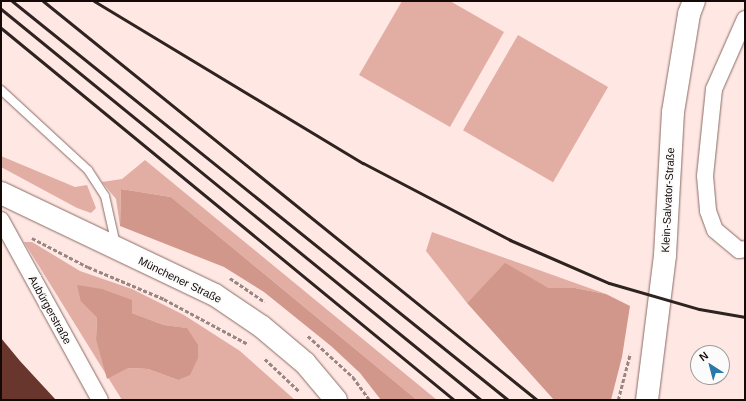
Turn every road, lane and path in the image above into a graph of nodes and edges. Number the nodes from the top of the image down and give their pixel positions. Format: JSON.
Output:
{"nodes":[{"id":1,"x":694,"y":1,"type":"edge"},
{"id":2,"x":745,"y":20,"type":"edge"},
{"id":3,"x":1,"y":90,"type":"edge"},
{"id":4,"x":1,"y":193,"type":"edge"},
{"id":5,"x":1,"y":220,"type":"edge"},
{"id":6,"x":26,"y":234,"type":"dead end"},
{"id":7,"x":116,"y":248,"type":"junction"},
{"id":8,"x":745,"y":250,"type":"edge"},
{"id":9,"x":254,"y":350,"type":"dead end"},
{"id":10,"x":259,"y":354,"type":"dead end"},
{"id":11,"x":302,"y":394,"type":"dead end"},
{"id":12,"x":100,"y":400,"type":"edge"},
{"id":13,"x":336,"y":400,"type":"edge"},
{"id":14,"x":618,"y":400,"type":"edge"},
{"id":15,"x":622,"y":400,"type":"edge"},
{"id":16,"x":647,"y":400,"type":"edge"}],
"edges":[{"from":1,"to":16,"type":"main road","name":"Klein-Salvator-Straße"},
{"from":2,"to":8,"type":"street"},
{"from":3,"to":7,"type":"lane"},
{"from":4,"to":7,"type":"main road","name":"Münchener Straße"},
{"from":5,"to":12,"type":"street","name":"Aubürgerstraße"},
{"from":6,"to":9,"type":"path"},
{"from":7,"to":13,"type":"main road","name":"Münchener Straße"},
{"from":10,"to":11,"type":"path"},
{"from":14,"to":15,"type":"path"}]}
